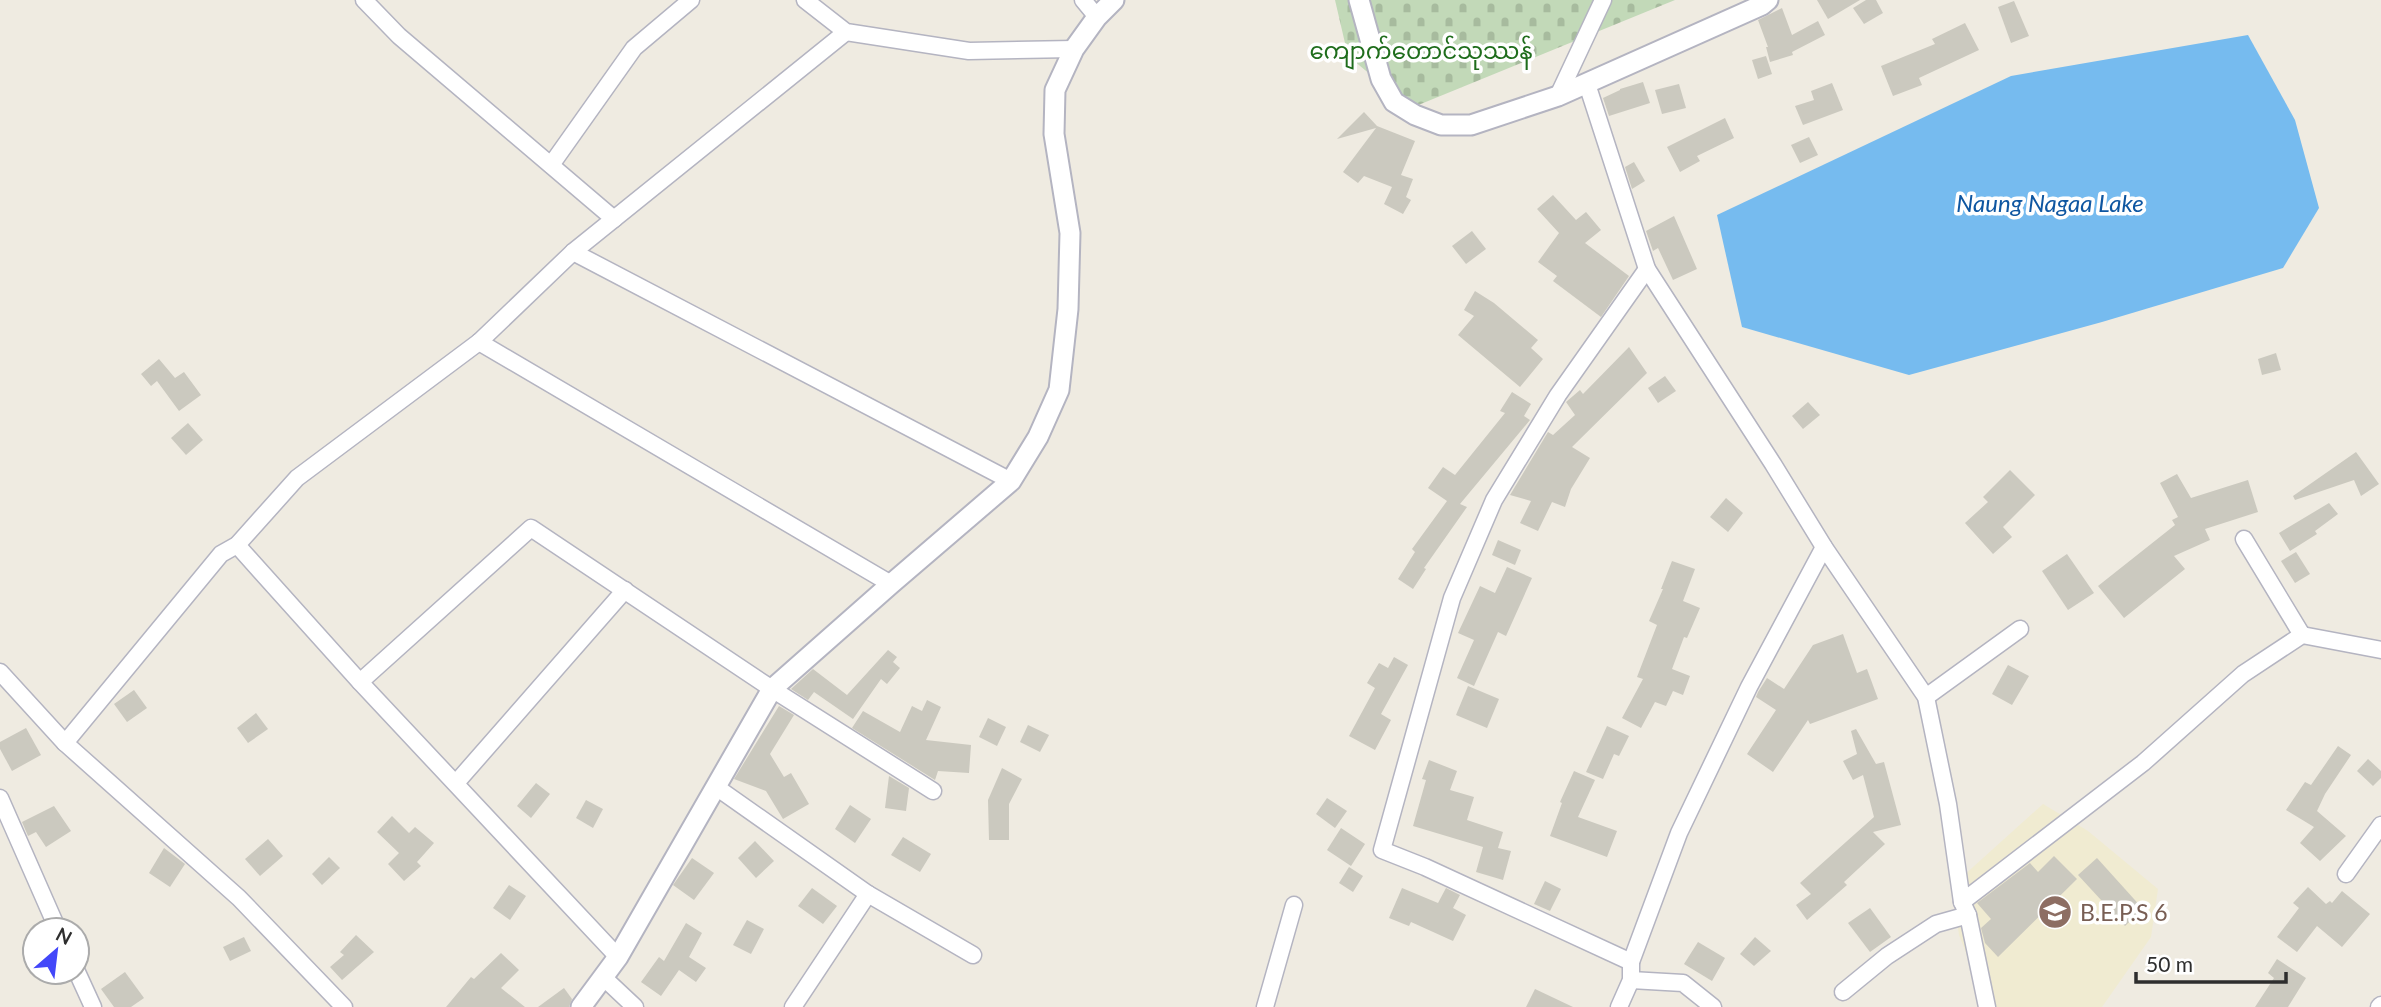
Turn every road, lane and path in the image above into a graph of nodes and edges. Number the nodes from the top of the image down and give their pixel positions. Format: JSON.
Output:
{"nodes":[{"id":1,"x":364,"y":0,"type":"edge"},
{"id":2,"x":691,"y":0,"type":"edge"},
{"id":3,"x":806,"y":0,"type":"edge"},
{"id":4,"x":1083,"y":0,"type":"edge"},
{"id":5,"x":1114,"y":0,"type":"edge"},
{"id":6,"x":1359,"y":0,"type":"edge"},
{"id":7,"x":1603,"y":0,"type":"edge"},
{"id":8,"x":1768,"y":0,"type":"edge"},
{"id":9,"x":1097,"y":17,"type":"junction"},
{"id":10,"x":846,"y":32,"type":"junction"},
{"id":11,"x":1074,"y":50,"type":"junction"},
{"id":12,"x":1587,"y":85,"type":"junction"},
{"id":13,"x":1558,"y":96,"type":"junction"},
{"id":14,"x":551,"y":166,"type":"junction"},
{"id":15,"x":614,"y":219,"type":"junction"},
{"id":16,"x":573,"y":252,"type":"junction"},
{"id":17,"x":1647,"y":269,"type":"junction"},
{"id":18,"x":479,"y":342,"type":"junction"},
{"id":19,"x":1011,"y":481,"type":"junction"},
{"id":20,"x":2244,"y":539,"type":"dead end"},
{"id":21,"x":237,"y":545,"type":"junction"},
{"id":22,"x":1824,"y":547,"type":"junction"},
{"id":23,"x":891,"y":583,"type":"junction"},
{"id":24,"x":625,"y":590,"type":"junction"},
{"id":25,"x":2020,"y":629,"type":"dead end"},
{"id":26,"x":2302,"y":635,"type":"junction"},
{"id":27,"x":2381,"y":650,"type":"edge"},
{"id":28,"x":0,"y":672,"type":"edge"},
{"id":29,"x":360,"y":682,"type":"junction"},
{"id":30,"x":772,"y":689,"type":"junction"},
{"id":31,"x":1926,"y":697,"type":"junction"},
{"id":32,"x":65,"y":743,"type":"junction"},
{"id":33,"x":456,"y":783,"type":"junction"},
{"id":34,"x":716,"y":787,"type":"junction"},
{"id":35,"x":933,"y":791,"type":"dead end"},
{"id":36,"x":0,"y":798,"type":"edge"},
{"id":37,"x":2378,"y":836,"type":"edge"},
{"id":38,"x":2346,"y":874,"type":"dead end"},
{"id":39,"x":868,"y":894,"type":"junction"},
{"id":40,"x":1294,"y":905,"type":"dead end"},
{"id":41,"x":1965,"y":909,"type":"junction"},
{"id":42,"x":52,"y":916,"type":"edge"},
{"id":43,"x":973,"y":955,"type":"dead end"},
{"id":44,"x":618,"y":957,"type":"junction"},
{"id":45,"x":1631,"y":962,"type":"junction"},
{"id":46,"x":603,"y":977,"type":"junction"},
{"id":47,"x":1631,"y":980,"type":"junction"},
{"id":48,"x":83,"y":986,"type":"edge"},
{"id":49,"x":1843,"y":992,"type":"dead end"},
{"id":50,"x":93,"y":1007,"type":"edge"},
{"id":51,"x":344,"y":1007,"type":"edge"},
{"id":52,"x":581,"y":1007,"type":"edge"},
{"id":53,"x":635,"y":1007,"type":"edge"},
{"id":54,"x":793,"y":1007,"type":"edge"},
{"id":55,"x":1265,"y":1007,"type":"edge"},
{"id":56,"x":1619,"y":1007,"type":"edge"},
{"id":57,"x":1713,"y":1007,"type":"edge"},
{"id":58,"x":1987,"y":1007,"type":"edge"}],
"edges":[{"from":1,"to":14,"type":"street"},
{"from":2,"to":14,"type":"street"},
{"from":3,"to":10,"type":"street"},
{"from":4,"to":9,"type":"street"},
{"from":5,"to":9,"type":"street"},
{"from":6,"to":13,"type":"street"},
{"from":7,"to":13,"type":"street"},
{"from":8,"to":12,"type":"street"},
{"from":9,"to":11,"type":"street"},
{"from":10,"to":11,"type":"street"},
{"from":10,"to":15,"type":"street"},
{"from":11,"to":19,"type":"street"},
{"from":12,"to":13,"type":"street"},
{"from":12,"to":17,"type":"street"},
{"from":14,"to":15,"type":"street"},
{"from":15,"to":16,"type":"street"},
{"from":16,"to":18,"type":"street"},
{"from":16,"to":19,"type":"street"},
{"from":17,"to":22,"type":"street"},
{"from":17,"to":45,"type":"street"},
{"from":18,"to":21,"type":"street"},
{"from":18,"to":23,"type":"street"},
{"from":19,"to":23,"type":"street"},
{"from":20,"to":26,"type":"street"},
{"from":21,"to":29,"type":"street"},
{"from":21,"to":32,"type":"street"},
{"from":22,"to":31,"type":"street"},
{"from":22,"to":45,"type":"street"},
{"from":23,"to":30,"type":"street"},
{"from":24,"to":29,"type":"street"},
{"from":24,"to":30,"type":"street"},
{"from":24,"to":33,"type":"street"},
{"from":25,"to":31,"type":"street"},
{"from":26,"to":27,"type":"street"},
{"from":26,"to":41,"type":"street"},
{"from":28,"to":32,"type":"street"},
{"from":29,"to":33,"type":"street"},
{"from":30,"to":34,"type":"street"},
{"from":30,"to":35,"type":"street"},
{"from":31,"to":41,"type":"street"},
{"from":32,"to":51,"type":"street"},
{"from":33,"to":44,"type":"street"},
{"from":34,"to":39,"type":"street"},
{"from":34,"to":44,"type":"street"},
{"from":36,"to":42,"type":"street"},
{"from":37,"to":38,"type":"street"},
{"from":39,"to":43,"type":"street"},
{"from":39,"to":54,"type":"street"},
{"from":40,"to":55,"type":"street"},
{"from":41,"to":49,"type":"street"},
{"from":41,"to":58,"type":"street"},
{"from":44,"to":46,"type":"street"},
{"from":45,"to":47,"type":"street"},
{"from":46,"to":52,"type":"street"},
{"from":46,"to":53,"type":"street"},
{"from":47,"to":56,"type":"street"},
{"from":47,"to":57,"type":"street"},
{"from":48,"to":50,"type":"street"}]}
